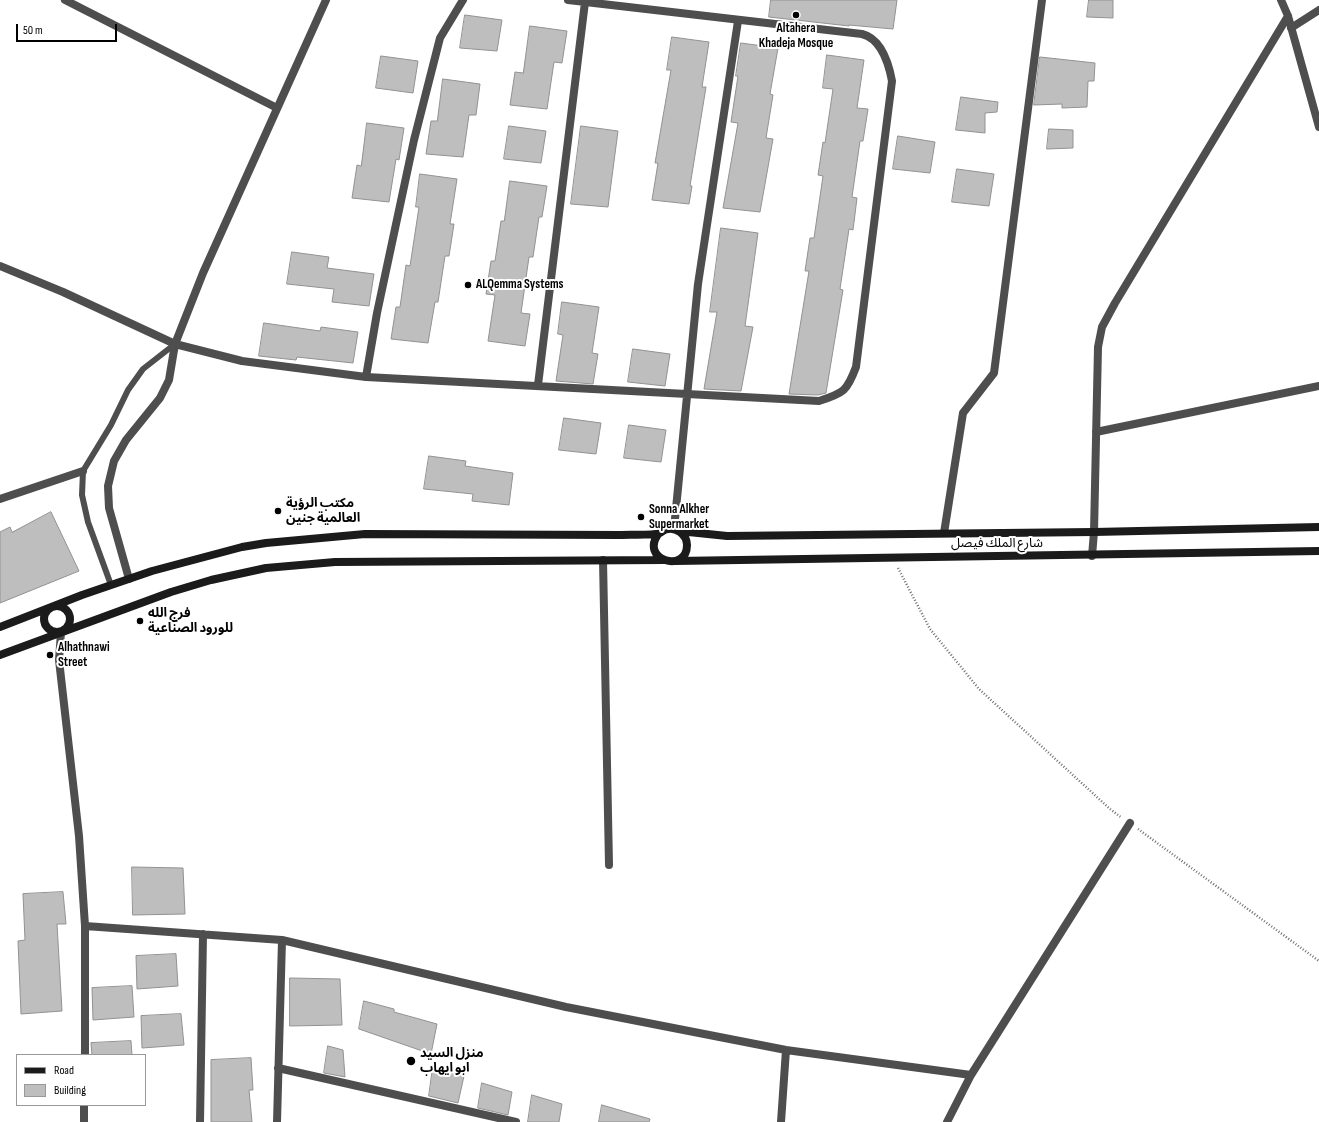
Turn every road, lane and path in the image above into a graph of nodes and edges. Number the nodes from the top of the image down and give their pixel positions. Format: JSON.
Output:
{"nodes":[{"id":1,"x":65,"y":0,"type":"edge"},
{"id":2,"x":326,"y":0,"type":"edge"},
{"id":3,"x":463,"y":0,"type":"edge"},
{"id":4,"x":568,"y":0,"type":"edge"},
{"id":5,"x":1042,"y":0,"type":"edge"},
{"id":6,"x":1281,"y":0,"type":"edge"},
{"id":7,"x":585,"y":2,"type":"junction"},
{"id":8,"x":1319,"y":10,"type":"edge"},
{"id":9,"x":1288,"y":16,"type":"junction"},
{"id":10,"x":738,"y":21,"type":"junction"},
{"id":11,"x":1291,"y":28,"type":"junction"},
{"id":12,"x":276,"y":108,"type":"junction"},
{"id":13,"x":1319,"y":127,"type":"edge"},
{"id":14,"x":0,"y":266,"type":"edge"},
{"id":15,"x":175,"y":344,"type":"junction"},
{"id":16,"x":366,"y":377,"type":"junction"},
{"id":17,"x":538,"y":385,"type":"junction"},
{"id":18,"x":1319,"y":386,"type":"edge"},
{"id":19,"x":687,"y":394,"type":"junction"},
{"id":20,"x":1096,"y":432,"type":"junction"},
{"id":21,"x":83,"y":471,"type":"junction"},
{"id":22,"x":0,"y":499,"type":"edge"},
{"id":23,"x":1319,"y":526,"type":"edge"},
{"id":24,"x":677,"y":530,"type":"junction"},
{"id":25,"x":1094,"y":532,"type":"junction"},
{"id":26,"x":660,"y":533,"type":"junction"},
{"id":27,"x":944,"y":533,"type":"junction"},
{"id":28,"x":1319,"y":551,"type":"edge"},
{"id":29,"x":1092,"y":556,"type":"junction"},
{"id":30,"x":892,"y":557,"type":"junction"},
{"id":31,"x":603,"y":560,"type":"junction"},
{"id":32,"x":664,"y":560,"type":"junction"},
{"id":33,"x":674,"y":561,"type":"junction"},
{"id":34,"x":129,"y":579,"type":"junction"},
{"id":35,"x":111,"y":585,"type":"junction"},
{"id":36,"x":53,"y":606,"type":"junction"},
{"id":37,"x":0,"y":627,"type":"edge"},
{"id":38,"x":61,"y":632,"type":"junction"},
{"id":39,"x":0,"y":656,"type":"edge"},
{"id":40,"x":1130,"y":823,"type":"junction"},
{"id":41,"x":609,"y":865,"type":"dead end"},
{"id":42,"x":85,"y":926,"type":"junction"},
{"id":43,"x":203,"y":934,"type":"junction"},
{"id":44,"x":282,"y":940,"type":"junction"},
{"id":45,"x":1319,"y":961,"type":"edge"},
{"id":46,"x":786,"y":1050,"type":"junction"},
{"id":47,"x":85,"y":1054,"type":"edge"},
{"id":48,"x":278,"y":1068,"type":"junction"},
{"id":49,"x":971,"y":1075,"type":"junction"},
{"id":50,"x":84,"y":1106,"type":"edge"},
{"id":51,"x":84,"y":1122,"type":"edge"},
{"id":52,"x":200,"y":1122,"type":"edge"},
{"id":53,"x":277,"y":1122,"type":"edge"},
{"id":54,"x":516,"y":1122,"type":"edge"},
{"id":55,"x":781,"y":1122,"type":"edge"},
{"id":56,"x":947,"y":1122,"type":"edge"}],
"edges":[{"from":1,"to":12,"type":"street"},
{"from":2,"to":12,"type":"street"},
{"from":3,"to":16,"type":"street"},
{"from":4,"to":7,"type":"street"},
{"from":5,"to":27,"type":"street"},
{"from":6,"to":9,"type":"street"},
{"from":7,"to":10,"type":"street"},
{"from":7,"to":17,"type":"street"},
{"from":8,"to":11,"type":"street"},
{"from":9,"to":11,"type":"street"},
{"from":9,"to":20,"type":"street"},
{"from":10,"to":19,"type":"street"},
{"from":10,"to":19,"type":"street"},
{"from":11,"to":13,"type":"street"},
{"from":12,"to":15,"type":"street"},
{"from":14,"to":15,"type":"street"},
{"from":15,"to":16,"type":"street"},
{"from":15,"to":21,"type":"lane"},
{"from":15,"to":34,"type":"street"},
{"from":16,"to":17,"type":"street"},
{"from":17,"to":19,"type":"street"},
{"from":18,"to":20,"type":"street"},
{"from":19,"to":24,"type":"street"},
{"from":20,"to":25,"type":"street"},
{"from":21,"to":22,"type":"street"},
{"from":21,"to":35,"type":"lane"},
{"from":23,"to":25,"type":"main road","name":"شارع الملك فيصل"},
{"from":24,"to":26,"type":"main road"},
{"from":24,"to":27,"type":"main road","name":"شارع الملك فيصل"},
{"from":24,"to":33,"type":"main road"},
{"from":25,"to":27,"type":"main road","name":"شارع الملك فيصل"},
{"from":25,"to":29,"type":"street"},
{"from":26,"to":32,"type":"main road"},
{"from":26,"to":34,"type":"main road"},
{"from":28,"to":29,"type":"main road","name":"شارع الملك فيصل"},
{"from":29,"to":30,"type":"main road","name":"شارع الملك فيصل"},
{"from":30,"to":33,"type":"main road","name":"شارع الملك فيصل"},
{"from":30,"to":40,"type":"path"},
{"from":31,"to":32,"type":"main road"},
{"from":31,"to":38,"type":"main road"},
{"from":31,"to":41,"type":"street"},
{"from":32,"to":33,"type":"main road"},
{"from":34,"to":35,"type":"main road"},
{"from":35,"to":36,"type":"main road"},
{"from":36,"to":37,"type":"main road"},
{"from":36,"to":38,"type":"main road"},
{"from":36,"to":38,"type":"main road"},
{"from":38,"to":39,"type":"main road"},
{"from":38,"to":42,"type":"street"},
{"from":40,"to":45,"type":"path"},
{"from":40,"to":49,"type":"street"},
{"from":42,"to":43,"type":"street"},
{"from":42,"to":47,"type":"street"},
{"from":43,"to":44,"type":"street"},
{"from":43,"to":52,"type":"street"},
{"from":44,"to":46,"type":"street"},
{"from":44,"to":48,"type":"street"},
{"from":46,"to":49,"type":"street"},
{"from":46,"to":55,"type":"street"},
{"from":48,"to":53,"type":"street"},
{"from":48,"to":54,"type":"street"},
{"from":49,"to":56,"type":"street"},
{"from":50,"to":51,"type":"street"}]}
